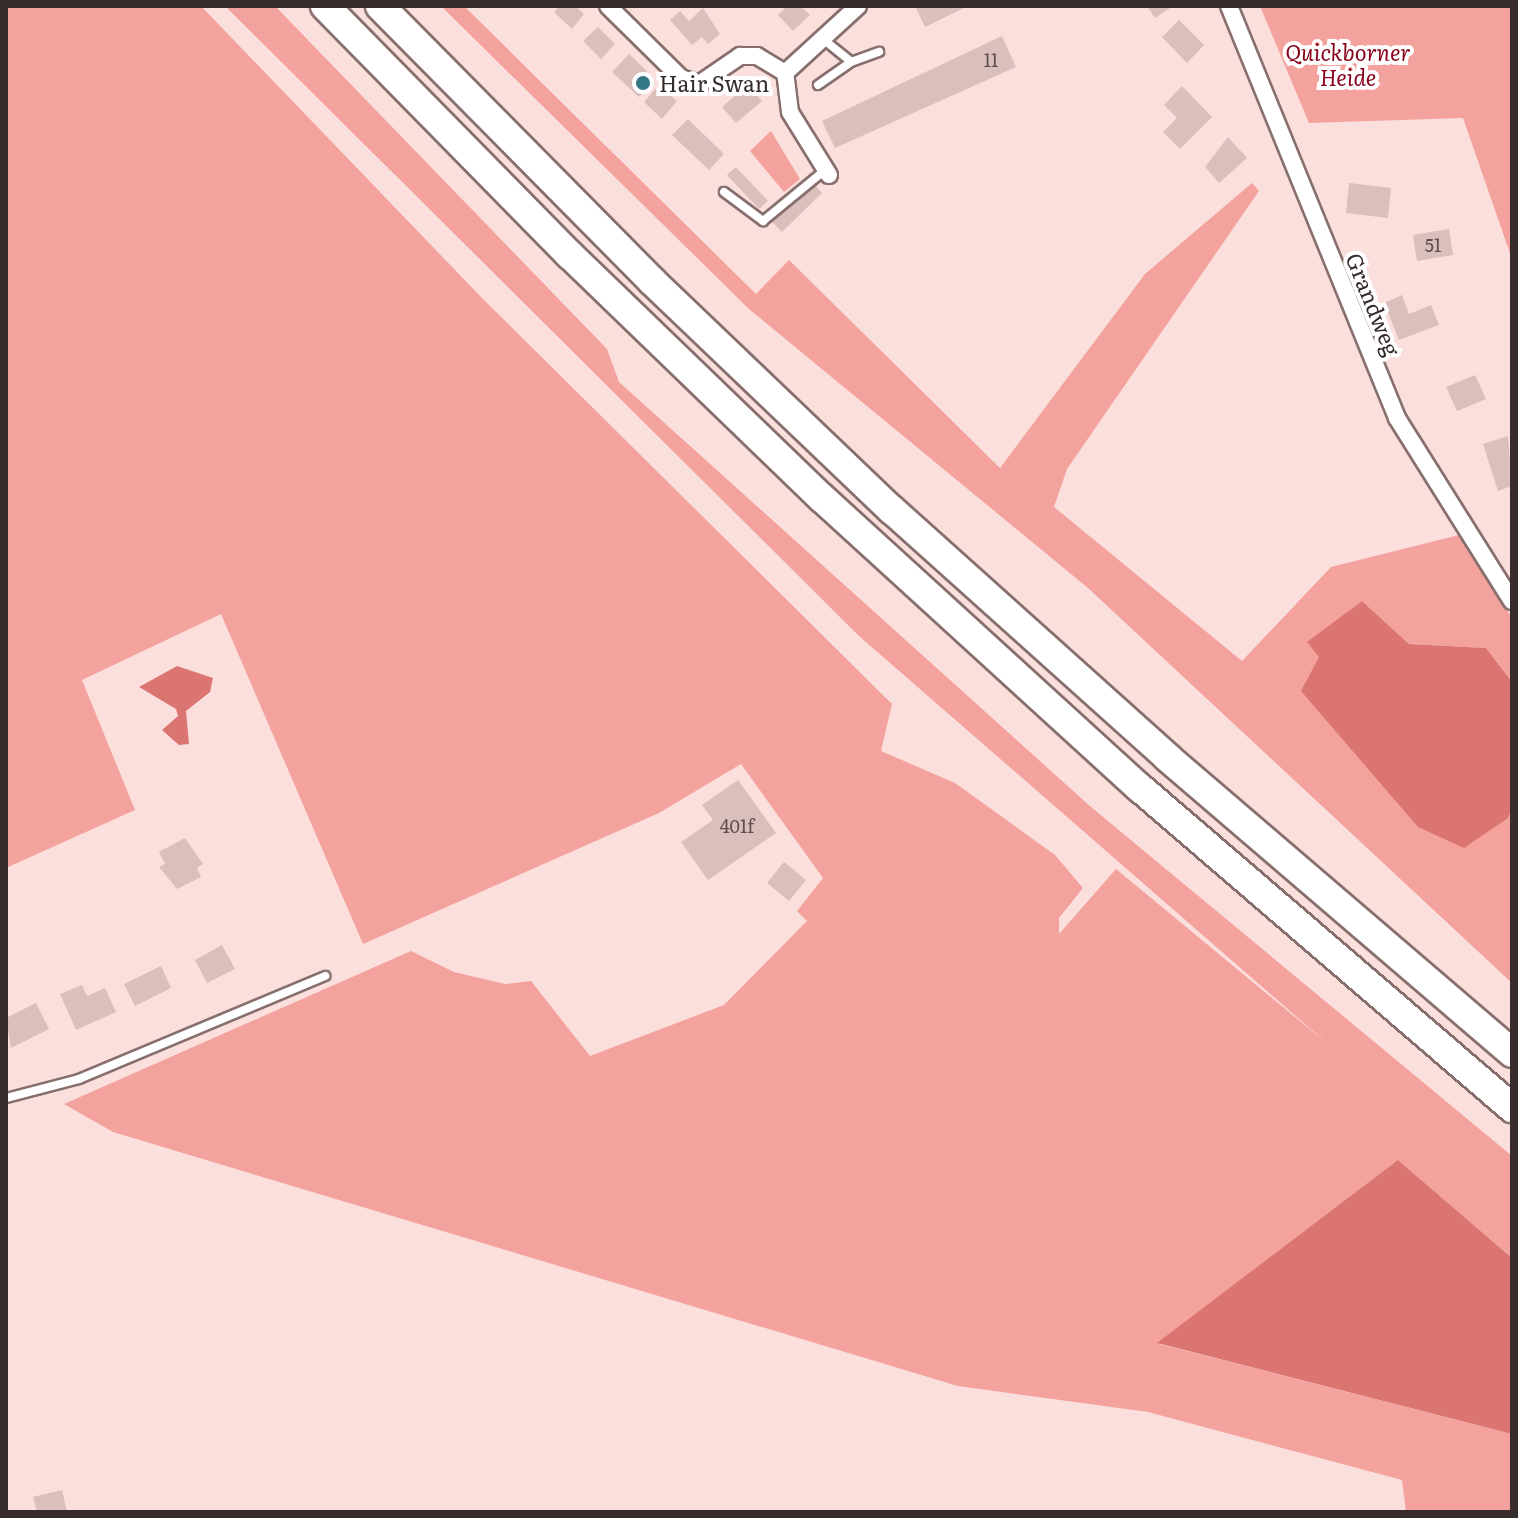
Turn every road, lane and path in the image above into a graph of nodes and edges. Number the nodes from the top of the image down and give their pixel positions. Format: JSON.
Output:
{"nodes":[{"id":1,"x":325,"y":6,"type":"edge"},
{"id":2,"x":380,"y":6,"type":"edge"},
{"id":3,"x":608,"y":6,"type":"edge"},
{"id":4,"x":858,"y":6,"type":"edge"},
{"id":5,"x":1229,"y":6,"type":"edge"},
{"id":6,"x":822,"y":38,"type":"junction"},
{"id":7,"x":879,"y":52,"type":"dead end"},
{"id":8,"x":851,"y":62,"type":"junction"},
{"id":9,"x":785,"y":73,"type":"junction"},
{"id":10,"x":818,"y":85,"type":"dead end"},
{"id":11,"x":827,"y":172,"type":"joint"},
{"id":12,"x":724,"y":192,"type":"dead end"},
{"id":13,"x":1512,"y":601,"type":"edge"},
{"id":14,"x":325,"y":976,"type":"dead end"},
{"id":15,"x":1512,"y":1053,"type":"edge"},
{"id":16,"x":6,"y":1098,"type":"edge"},
{"id":17,"x":1512,"y":1108,"type":"edge"}],
"edges":[{"from":1,"to":17,"type":"highway"},
{"from":2,"to":15,"type":"highway"},
{"from":3,"to":9,"type":"street"},
{"from":4,"to":6,"type":"street"},
{"from":5,"to":13,"type":"street","name":"Grandweg"},
{"from":6,"to":8,"type":"lane"},
{"from":6,"to":9,"type":"street"},
{"from":7,"to":8,"type":"lane"},
{"from":8,"to":10,"type":"lane"},
{"from":9,"to":11,"type":"street"},
{"from":11,"to":12,"type":"lane"},
{"from":14,"to":16,"type":"lane"}]}
